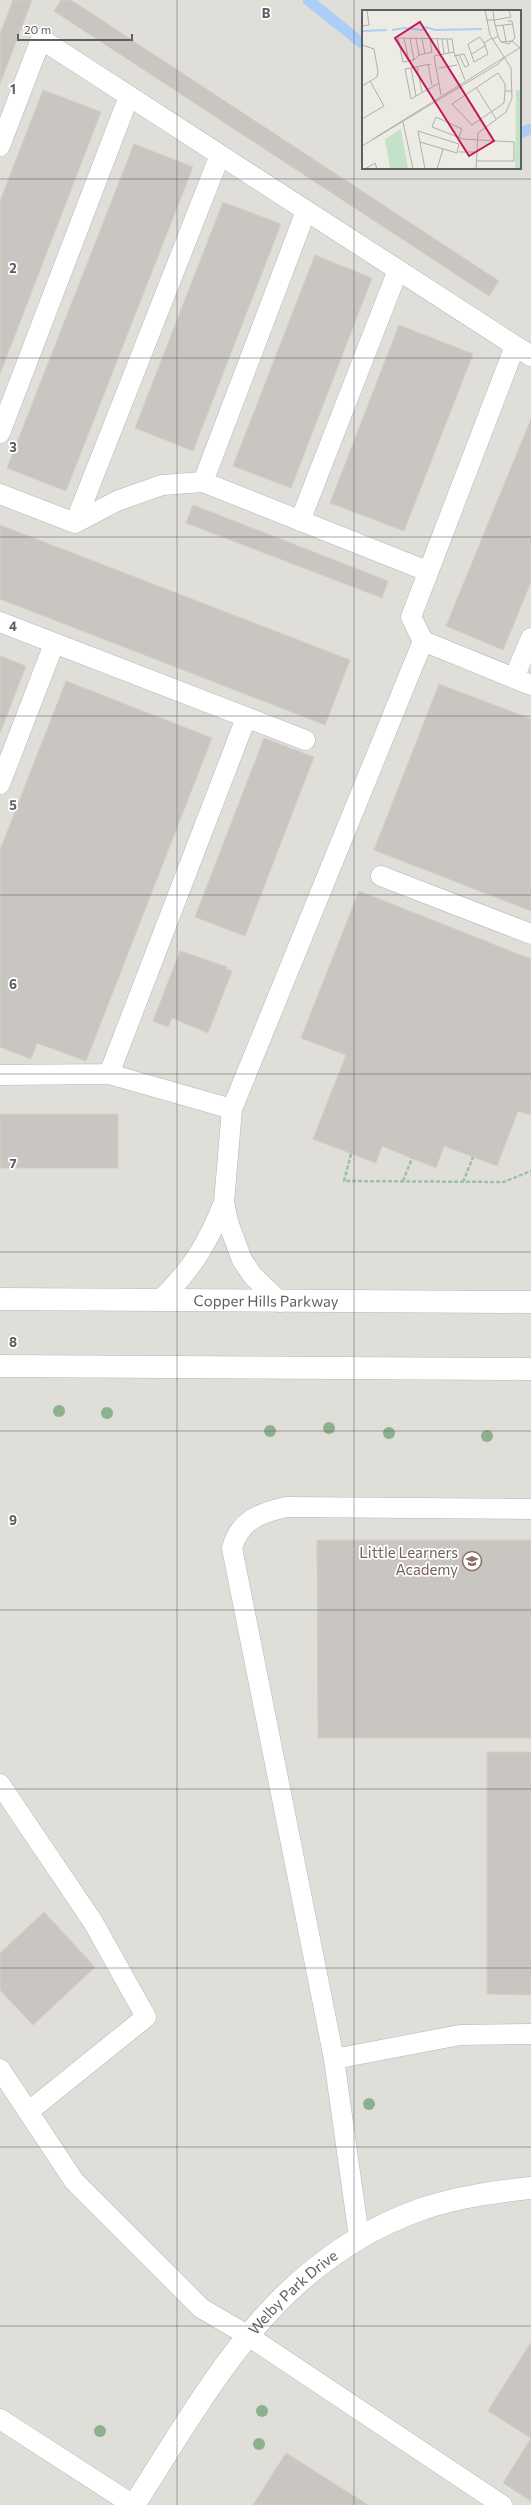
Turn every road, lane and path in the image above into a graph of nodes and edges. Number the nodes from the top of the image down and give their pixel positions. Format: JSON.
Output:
{"nodes":[{"id":1,"x":129,"y":96,"type":"junction"},
{"id":2,"x":0,"y":146,"type":"edge"},
{"id":3,"x":220,"y":154,"type":"junction"},
{"id":4,"x":306,"y":211,"type":"junction"},
{"id":5,"x":398,"y":270,"type":"junction"},
{"id":6,"x":523,"y":351,"type":"edge"},
{"id":7,"x":0,"y":433,"type":"edge"},
{"id":8,"x":204,"y":482,"type":"junction"},
{"id":9,"x":0,"y":494,"type":"edge"},
{"id":10,"x":300,"y":521,"type":"junction"},
{"id":11,"x":75,"y":523,"type":"junction"},
{"id":12,"x":427,"y":571,"type":"junction"},
{"id":13,"x":0,"y":622,"type":"edge"},
{"id":14,"x":531,"y":638,"type":"edge"},
{"id":15,"x":423,"y":641,"type":"junction"},
{"id":16,"x":54,"y":644,"type":"junction"},
{"id":17,"x":523,"y":682,"type":"edge"},
{"id":18,"x":246,"y":718,"type":"junction"},
{"id":19,"x":305,"y":740,"type":"dead end"},
{"id":20,"x":0,"y":784,"type":"edge"},
{"id":21,"x":381,"y":876,"type":"dead end"},
{"id":22,"x":531,"y":934,"type":"edge"},
{"id":23,"x":109,"y":1074,"type":"junction"},
{"id":24,"x":0,"y":1075,"type":"edge"},
{"id":25,"x":232,"y":1109,"type":"junction"},
{"id":26,"x":351,"y":1154,"type":"dead end"},
{"id":27,"x":473,"y":1157,"type":"dead end"},
{"id":28,"x":412,"y":1158,"type":"dead end"},
{"id":29,"x":531,"y":1171,"type":"edge"},
{"id":30,"x":403,"y":1181,"type":"junction"},
{"id":31,"x":463,"y":1182,"type":"junction"},
{"id":32,"x":224,"y":1202,"type":"junction"},
{"id":33,"x":0,"y":1299,"type":"edge"},
{"id":34,"x":159,"y":1301,"type":"junction"},
{"id":35,"x":280,"y":1302,"type":"junction"},
{"id":36,"x":531,"y":1302,"type":"edge"},
{"id":37,"x":0,"y":1366,"type":"edge"},
{"id":38,"x":531,"y":1369,"type":"edge"},
{"id":39,"x":531,"y":1509,"type":"edge"},
{"id":40,"x":0,"y":1784,"type":"edge"},
{"id":41,"x":531,"y":2034,"type":"edge"},
{"id":42,"x":334,"y":2059,"type":"junction"},
{"id":43,"x":0,"y":2069,"type":"edge"},
{"id":44,"x":28,"y":2112,"type":"junction"},
{"id":45,"x":531,"y":2188,"type":"edge"},
{"id":46,"x":359,"y":2237,"type":"junction"},
{"id":47,"x":247,"y":2334,"type":"junction"},
{"id":48,"x":0,"y":2419,"type":"edge"},
{"id":49,"x":133,"y":2505,"type":"edge"},
{"id":50,"x":502,"y":2505,"type":"edge"}],
"edges":[{"from":1,"to":2,"type":"lane"},
{"from":1,"to":3,"type":"lane"},
{"from":1,"to":7,"type":"lane"},
{"from":3,"to":4,"type":"lane"},
{"from":3,"to":11,"type":"lane"},
{"from":4,"to":5,"type":"lane"},
{"from":4,"to":8,"type":"lane"},
{"from":5,"to":6,"type":"lane"},
{"from":5,"to":10,"type":"lane"},
{"from":6,"to":12,"type":"lane"},
{"from":8,"to":10,"type":"lane"},
{"from":8,"to":11,"type":"lane"},
{"from":9,"to":11,"type":"lane"},
{"from":10,"to":12,"type":"lane"},
{"from":12,"to":15,"type":"lane"},
{"from":13,"to":16,"type":"lane"},
{"from":14,"to":17,"type":"lane"},
{"from":15,"to":17,"type":"lane"},
{"from":15,"to":25,"type":"lane"},
{"from":16,"to":18,"type":"lane"},
{"from":16,"to":20,"type":"lane"},
{"from":18,"to":19,"type":"lane"},
{"from":18,"to":23,"type":"lane"},
{"from":21,"to":22,"type":"lane"},
{"from":23,"to":24,"type":"lane"},
{"from":23,"to":25,"type":"lane"},
{"from":25,"to":32,"type":"lane"},
{"from":26,"to":30,"type":"path"},
{"from":27,"to":31,"type":"path"},
{"from":28,"to":30,"type":"path"},
{"from":29,"to":31,"type":"path"},
{"from":30,"to":31,"type":"path"},
{"from":32,"to":34,"type":"lane"},
{"from":32,"to":35,"type":"lane"},
{"from":33,"to":34,"type":"main road","name":"Copper Hills Parkway"},
{"from":34,"to":35,"type":"main road","name":"Copper Hills Parkway"},
{"from":35,"to":36,"type":"main road","name":"Copper Hills Parkway"},
{"from":37,"to":38,"type":"main road"},
{"from":39,"to":42,"type":"lane"},
{"from":40,"to":44,"type":"lane"},
{"from":41,"to":42,"type":"lane"},
{"from":42,"to":46,"type":"lane"},
{"from":43,"to":44,"type":"lane"},
{"from":44,"to":47,"type":"lane"},
{"from":45,"to":46,"type":"main road","name":"Welby Park Drive"},
{"from":46,"to":47,"type":"main road","name":"Welby Park Drive"},
{"from":47,"to":49,"type":"main road","name":"Welby Park Drive"},
{"from":47,"to":50,"type":"lane"},
{"from":48,"to":49,"type":"lane"}]}
